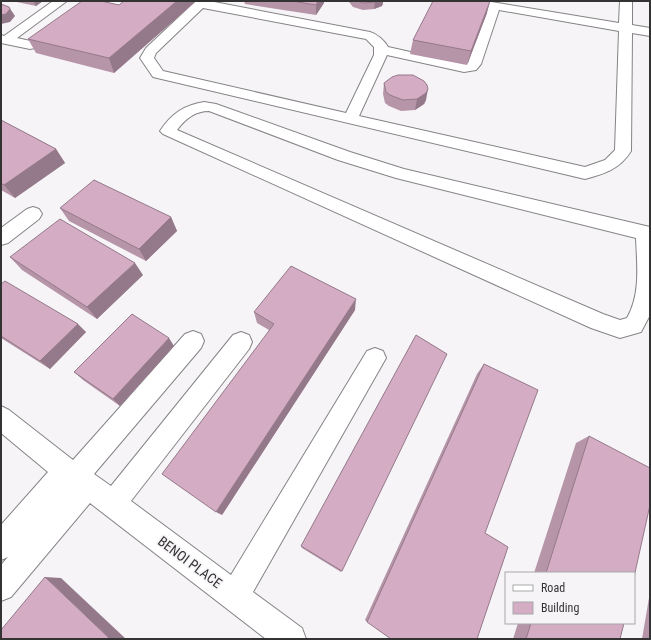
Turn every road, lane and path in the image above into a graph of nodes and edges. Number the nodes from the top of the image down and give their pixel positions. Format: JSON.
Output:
{"nodes":[{"id":1,"x":61,"y":1,"type":"edge"},
{"id":2,"x":464,"y":1,"type":"edge"},
{"id":3,"x":626,"y":1,"type":"edge"},
{"id":4,"x":202,"y":3,"type":"edge"},
{"id":5,"x":494,"y":6,"type":"junction"},
{"id":6,"x":625,"y":28,"type":"junction"},
{"id":7,"x":650,"y":32,"type":"edge"},
{"id":8,"x":4,"y":39,"type":"edge"},
{"id":9,"x":30,"y":45,"type":"edge"},
{"id":10,"x":381,"y":50,"type":"junction"},
{"id":11,"x":350,"y":119,"type":"junction"},
{"id":12,"x":33,"y":214,"type":"dead end"},
{"id":13,"x":647,"y":234,"type":"edge"},
{"id":14,"x":1,"y":238,"type":"edge"},
{"id":15,"x":193,"y":341,"type":"dead end"},
{"id":16,"x":241,"y":342,"type":"dead end"},
{"id":17,"x":375,"y":358,"type":"dead end"},
{"id":18,"x":1,"y":418,"type":"edge"},
{"id":19,"x":76,"y":478,"type":"junction"},
{"id":20,"x":113,"y":504,"type":"junction"},
{"id":21,"x":1,"y":546,"type":"edge"},
{"id":22,"x":1,"y":587,"type":"edge"},
{"id":23,"x":235,"y":595,"type":"junction"},
{"id":24,"x":291,"y":639,"type":"edge"}],
"edges":[{"from":1,"to":8,"type":"street"},
{"from":2,"to":5,"type":"street"},
{"from":3,"to":6,"type":"street"},
{"from":4,"to":10,"type":"street"},
{"from":4,"to":11,"type":"street"},
{"from":5,"to":6,"type":"street"},
{"from":5,"to":10,"type":"street"},
{"from":6,"to":7,"type":"street"},
{"from":6,"to":11,"type":"street"},
{"from":8,"to":9,"type":"street"},
{"from":10,"to":11,"type":"street"},
{"from":12,"to":14,"type":"street"},
{"from":13,"to":13,"type":"street"},
{"from":15,"to":19,"type":"street"},
{"from":16,"to":20,"type":"street"},
{"from":17,"to":23,"type":"street"},
{"from":18,"to":19,"type":"street","name":"BENOI PLACE"},
{"from":19,"to":20,"type":"street","name":"BENOI PLACE"},
{"from":19,"to":21,"type":"street"},
{"from":19,"to":22,"type":"street"},
{"from":20,"to":23,"type":"street","name":"BENOI PLACE"},
{"from":23,"to":24,"type":"street","name":"BENOI PLACE"}]}
